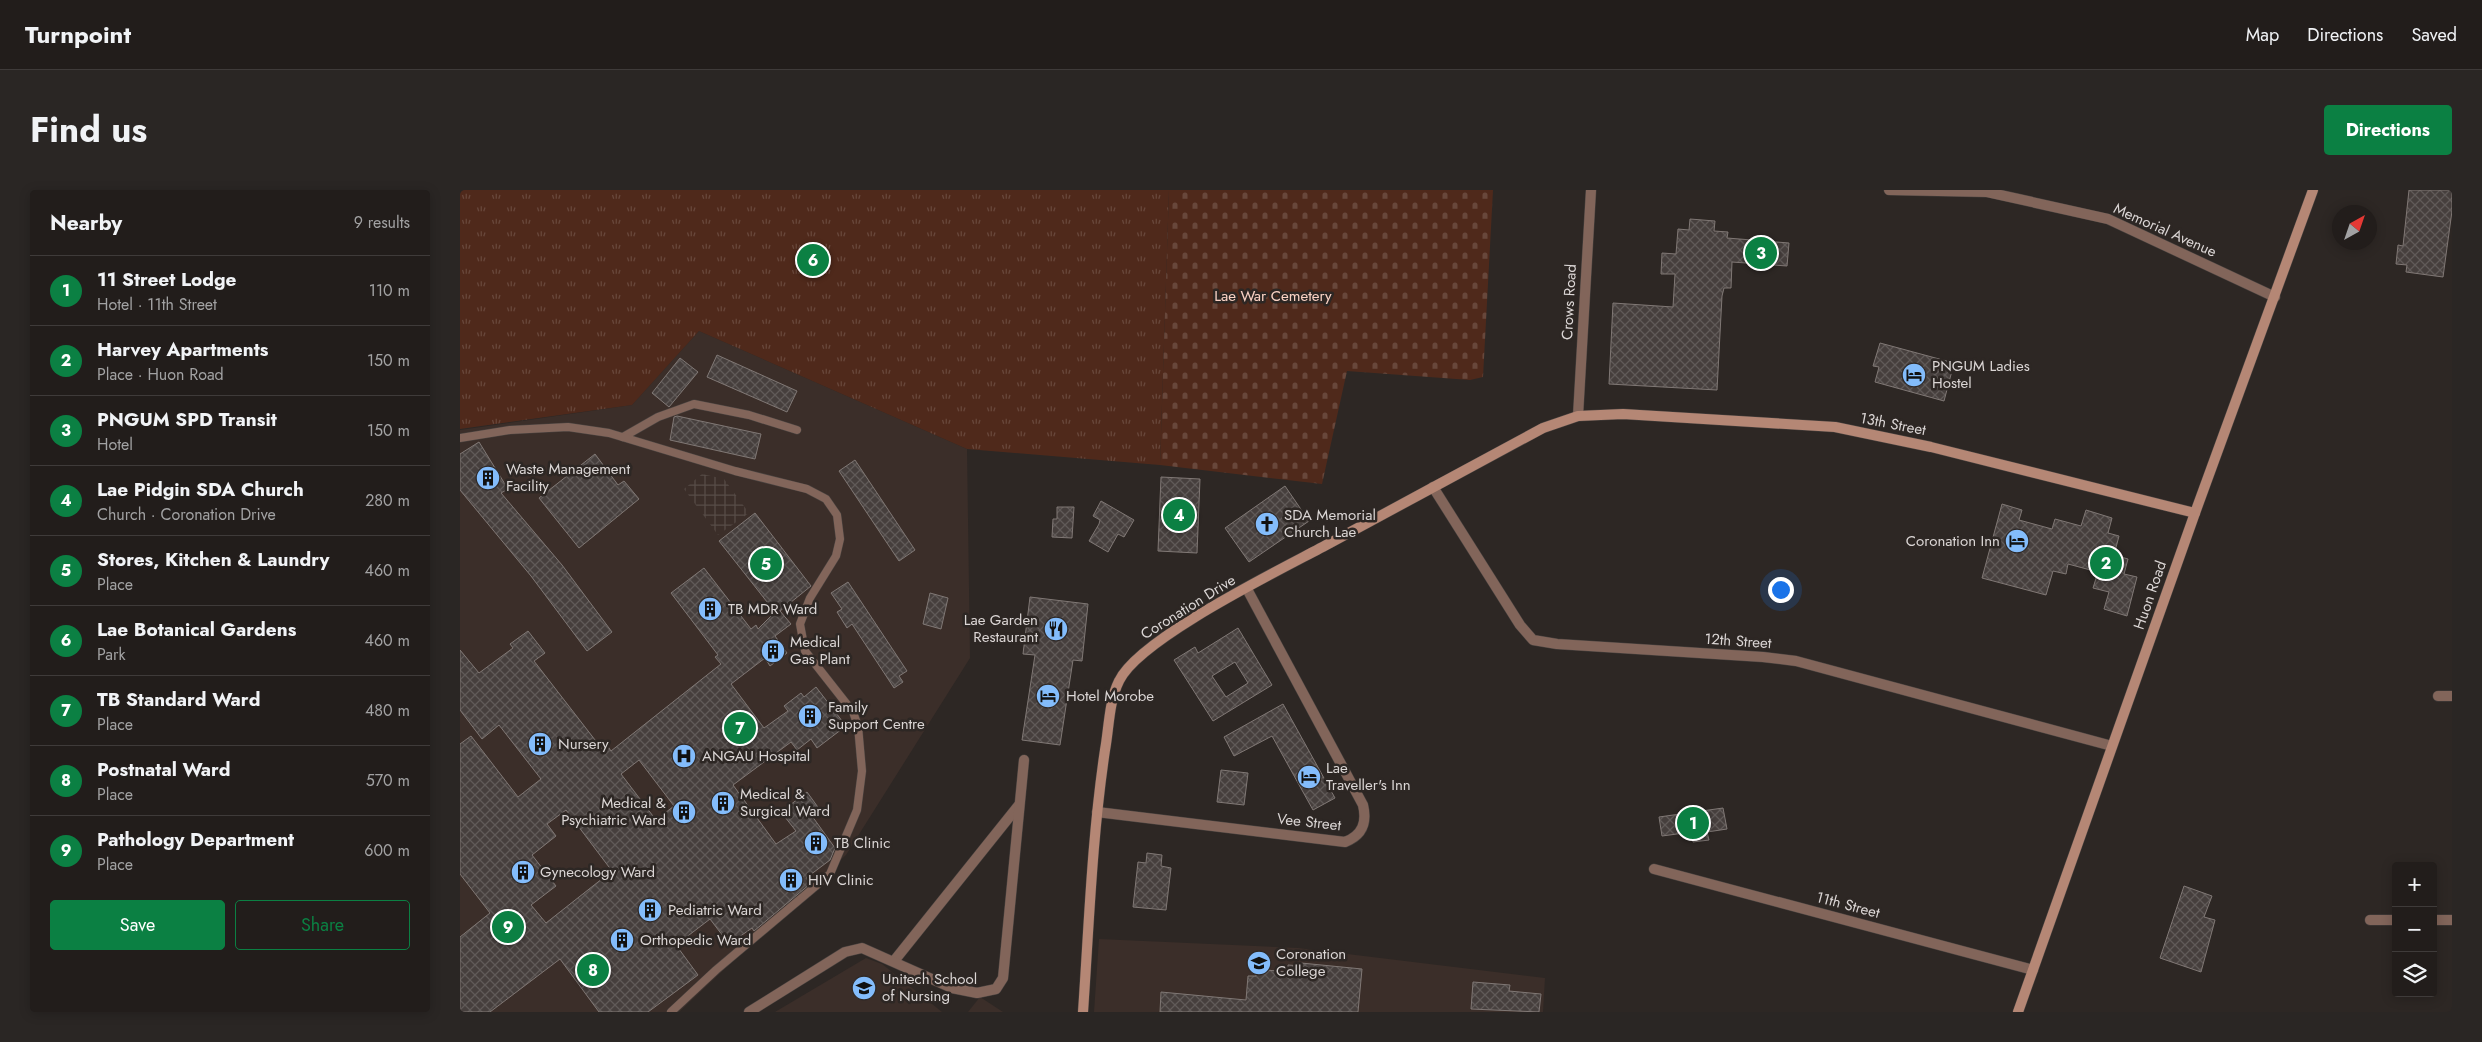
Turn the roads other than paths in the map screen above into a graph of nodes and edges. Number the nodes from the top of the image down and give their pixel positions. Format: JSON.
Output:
{"nodes":[{"id":1,"x":1591,"y":190,"type":"edge"},
{"id":2,"x":1889,"y":190,"type":"edge"},
{"id":3,"x":2313,"y":190,"type":"edge"},
{"id":4,"x":2275,"y":297,"type":"junction"},
{"id":5,"x":1578,"y":416,"type":"junction"},
{"id":6,"x":797,"y":430,"type":"dead end"},
{"id":7,"x":624,"y":437,"type":"junction"},
{"id":8,"x":460,"y":438,"type":"edge"},
{"id":9,"x":1433,"y":487,"type":"junction"},
{"id":10,"x":2195,"y":512,"type":"junction"},
{"id":11,"x":1247,"y":588,"type":"junction"},
{"id":12,"x":2438,"y":696,"type":"dead end"},
{"id":13,"x":2452,"y":696,"type":"edge"},
{"id":14,"x":2112,"y":746,"type":"junction"},
{"id":15,"x":1024,"y":760,"type":"dead end"},
{"id":16,"x":1020,"y":804,"type":"junction"},
{"id":17,"x":1097,"y":812,"type":"junction"},
{"id":18,"x":1654,"y":869,"type":"dead end"},
{"id":19,"x":2370,"y":920,"type":"dead end"},
{"id":20,"x":2392,"y":920,"type":"edge"},
{"id":21,"x":2437,"y":920,"type":"edge"},
{"id":22,"x":2452,"y":920,"type":"edge"},
{"id":23,"x":894,"y":961,"type":"junction"},
{"id":24,"x":2033,"y":970,"type":"junction"},
{"id":25,"x":671,"y":1012,"type":"edge"},
{"id":26,"x":749,"y":1012,"type":"edge"},
{"id":27,"x":1083,"y":1012,"type":"edge"},
{"id":28,"x":2018,"y":1012,"type":"edge"}],
"edges":[{"from":1,"to":5,"type":"street","name":"Crows Road"},
{"from":2,"to":4,"type":"street","name":"Memorial Avenue"},
{"from":3,"to":4,"type":"street","name":"Huon Road"},
{"from":4,"to":10,"type":"street","name":"Huon Road"},
{"from":5,"to":9,"type":"street","name":"Coronation Drive"},
{"from":5,"to":10,"type":"street","name":"13th Street"},
{"from":6,"to":7,"type":"lane"},
{"from":7,"to":8,"type":"lane"},
{"from":7,"to":25,"type":"lane"},
{"from":9,"to":11,"type":"street","name":"Coronation Drive"},
{"from":9,"to":14,"type":"street","name":"12th Street"},
{"from":10,"to":14,"type":"street","name":"Huon Road"},
{"from":11,"to":17,"type":"street","name":"Coronation Drive"},
{"from":11,"to":17,"type":"street","name":"Vee Street"},
{"from":12,"to":13,"type":"street"},
{"from":14,"to":24,"type":"street","name":"Huon Road"},
{"from":15,"to":16,"type":"street"},
{"from":16,"to":23,"type":"street"},
{"from":16,"to":23,"type":"street"},
{"from":17,"to":27,"type":"street","name":"Coronation Drive"},
{"from":18,"to":24,"type":"street","name":"11th Street"},
{"from":19,"to":20,"type":"street"},
{"from":21,"to":22,"type":"street"},
{"from":23,"to":26,"type":"street"},
{"from":24,"to":28,"type":"street","name":"Huon Road"}]}
